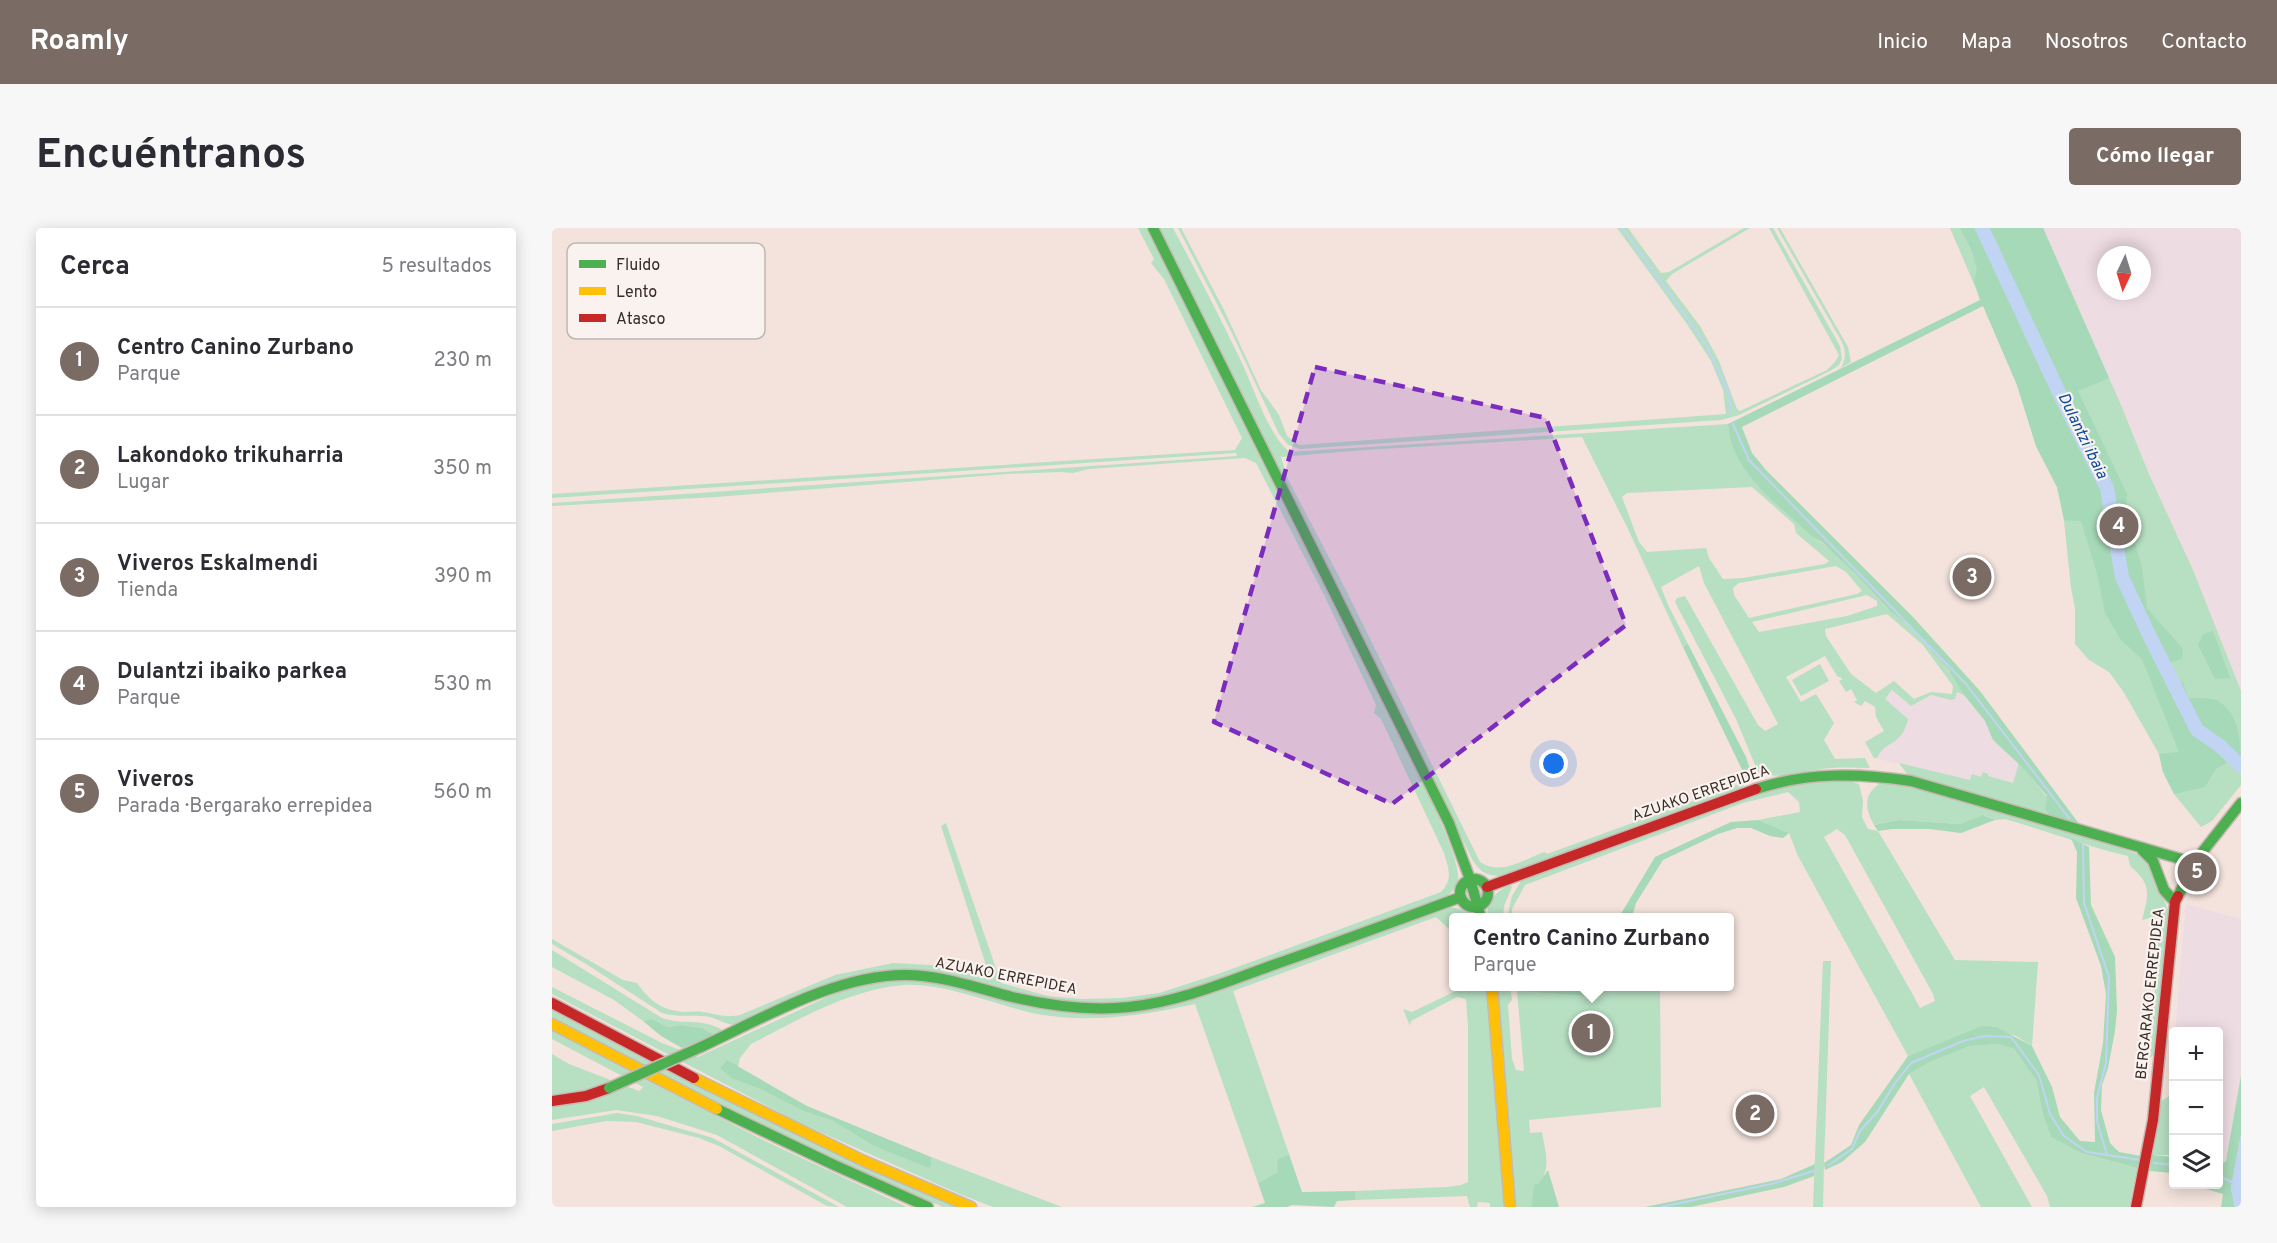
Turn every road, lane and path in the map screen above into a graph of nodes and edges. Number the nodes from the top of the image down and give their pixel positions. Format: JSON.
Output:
{"nodes":[{"id":1,"x":1153,"y":228,"type":"edge"},
{"id":2,"x":2241,"y":803,"type":"edge"},
{"id":3,"x":2139,"y":848,"type":"junction"},
{"id":4,"x":2181,"y":859,"type":"junction"},
{"id":5,"x":2196,"y":860,"type":"junction"},
{"id":6,"x":1470,"y":879,"type":"junction"},
{"id":7,"x":2160,"y":880,"type":"junction"},
{"id":8,"x":1487,"y":887,"type":"junction"},
{"id":9,"x":1461,"y":897,"type":"junction"},
{"id":10,"x":2175,"y":902,"type":"junction"},
{"id":11,"x":1480,"y":912,"type":"edge"},
{"id":12,"x":1492,"y":991,"type":"edge"},
{"id":13,"x":552,"y":1003,"type":"edge"},
{"id":14,"x":552,"y":1024,"type":"edge"},
{"id":15,"x":552,"y":1101,"type":"edge"},
{"id":16,"x":928,"y":1207,"type":"edge"},
{"id":17,"x":971,"y":1207,"type":"edge"},
{"id":18,"x":1510,"y":1207,"type":"edge"},
{"id":19,"x":2136,"y":1207,"type":"edge"}],
"edges":[{"from":1,"to":6,"type":"main road"},
{"from":2,"to":5,"type":"main road","name":"BERGARAKO ERREPIDEA"},
{"from":3,"to":4,"type":"main road","name":"AZUAKO ERREPIDEA"},
{"from":3,"to":7,"type":"main road"},
{"from":3,"to":8,"type":"main road","name":"AZUAKO ERREPIDEA"},
{"from":4,"to":5,"type":"main road","name":"AZUAKO ERREPIDEA"},
{"from":4,"to":7,"type":"main road"},
{"from":5,"to":10,"type":"main road","name":"BERGARAKO ERREPIDEA"},
{"from":6,"to":8,"type":"main road"},
{"from":6,"to":9,"type":"main road"},
{"from":6,"to":11,"type":"main road"},
{"from":7,"to":10,"type":"main road"},
{"from":8,"to":11,"type":"main road"},
{"from":9,"to":11,"type":"main road"},
{"from":9,"to":15,"type":"main road","name":"AZUAKO ERREPIDEA","bridge":true},
{"from":10,"to":19,"type":"main road","name":"BERGARAKO ERREPIDEA"},
{"from":12,"to":18,"type":"main road"},
{"from":13,"to":17,"type":"main road"},
{"from":14,"to":16,"type":"main road"}]}
